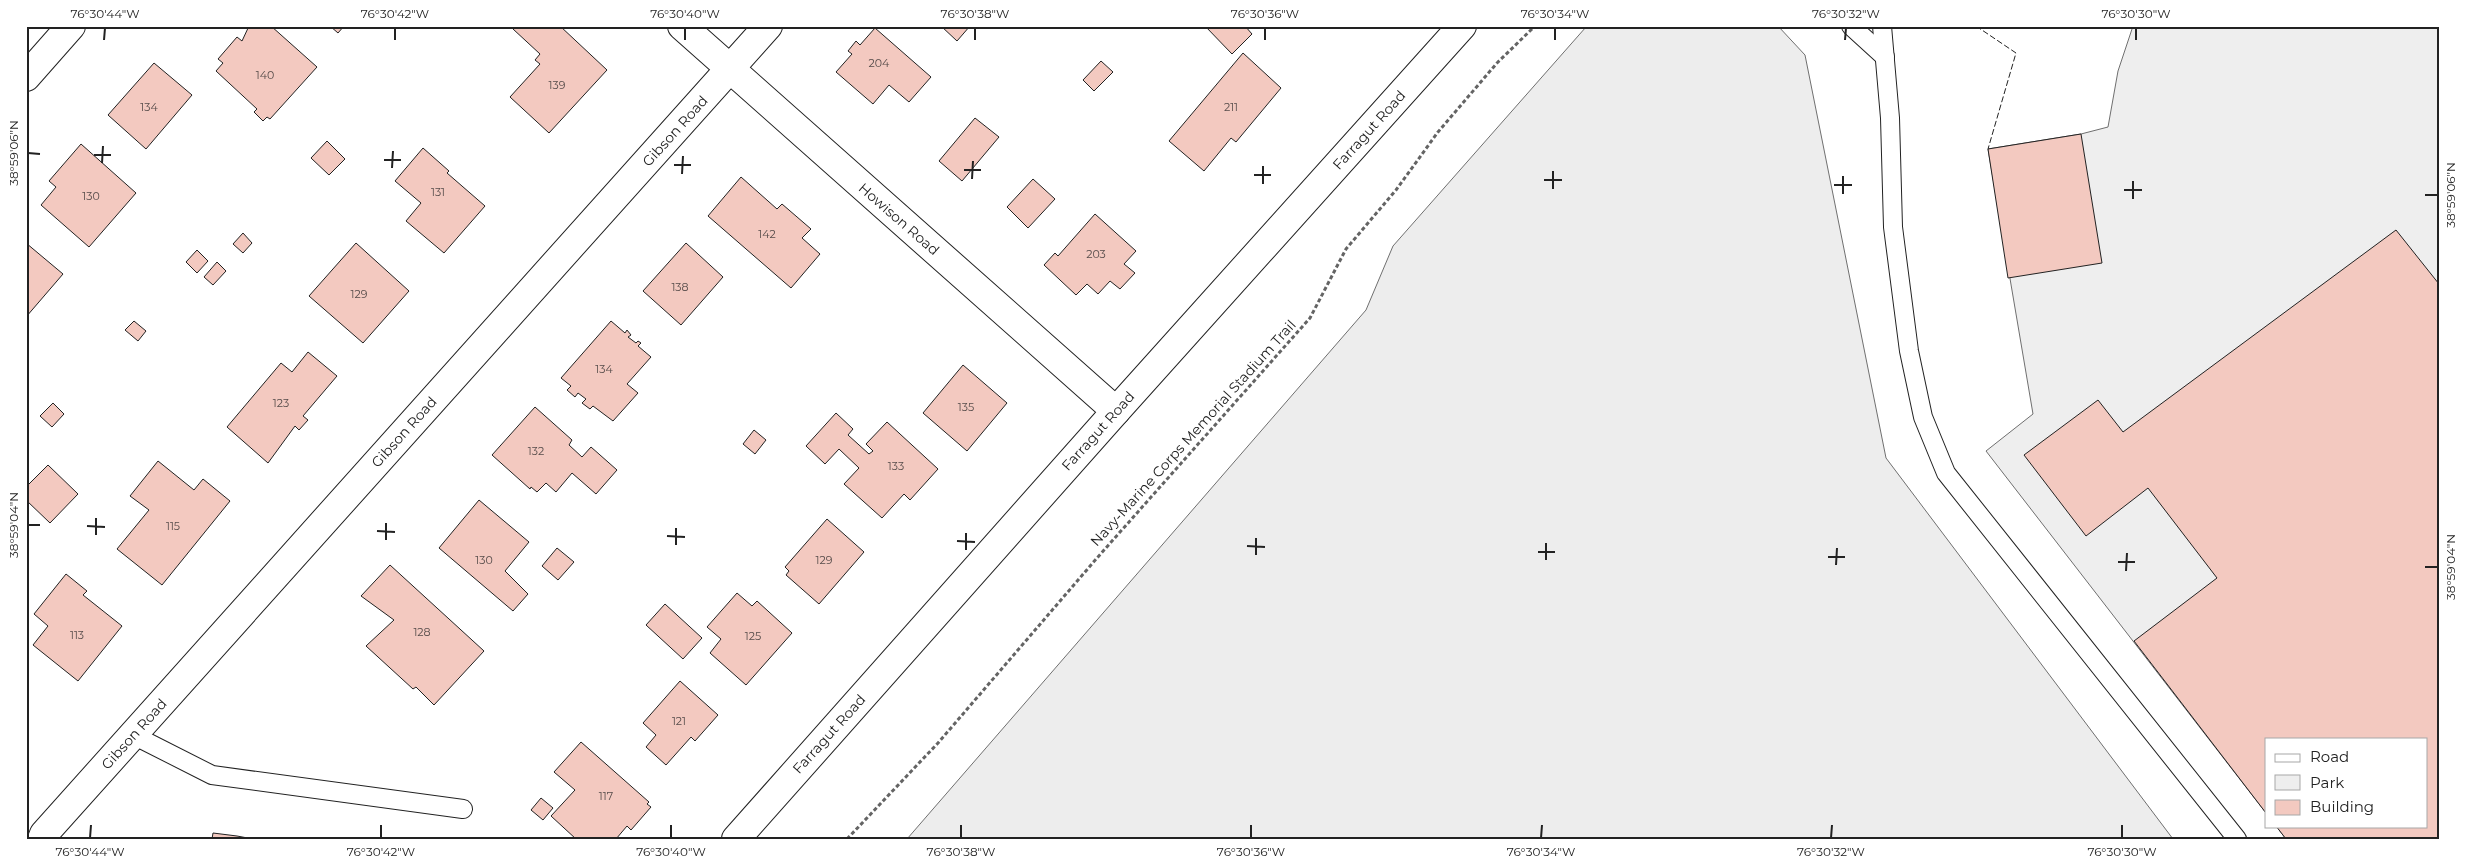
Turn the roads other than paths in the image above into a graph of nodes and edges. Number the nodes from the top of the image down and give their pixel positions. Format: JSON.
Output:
{"nodes":[{"id":1,"x":71,"y":26,"type":"edge"},
{"id":2,"x":682,"y":26,"type":"edge"},
{"id":3,"x":768,"y":26,"type":"edge"},
{"id":4,"x":1462,"y":26,"type":"edge"},
{"id":5,"x":1851,"y":26,"type":"edge"},
{"id":6,"x":1882,"y":26,"type":"edge"},
{"id":7,"x":1885,"y":57,"type":"junction"},
{"id":8,"x":730,"y":69,"type":"junction"},
{"id":9,"x":26,"y":77,"type":"edge"},
{"id":10,"x":1116,"y":411,"type":"junction"},
{"id":11,"x":133,"y":735,"type":"junction"},
{"id":12,"x":463,"y":810,"type":"dead end"},
{"id":13,"x":42,"y":839,"type":"edge"},
{"id":14,"x":736,"y":839,"type":"edge"},
{"id":15,"x":2237,"y":839,"type":"edge"}],
"edges":[{"from":1,"to":9,"type":"street"},
{"from":2,"to":8,"type":"street","name":"Howison Road"},
{"from":3,"to":8,"type":"street","name":"Gibson Road"},
{"from":4,"to":10,"type":"street","name":"Farragut Road"},
{"from":5,"to":7,"type":"lane"},
{"from":6,"to":7,"type":"lane"},
{"from":7,"to":15,"type":"lane"},
{"from":8,"to":10,"type":"street","name":"Howison Road"},
{"from":8,"to":11,"type":"street","name":"Gibson Road"},
{"from":10,"to":14,"type":"street","name":"Farragut Road"},
{"from":11,"to":12,"type":"lane"},
{"from":11,"to":13,"type":"street","name":"Gibson Road"}]}
